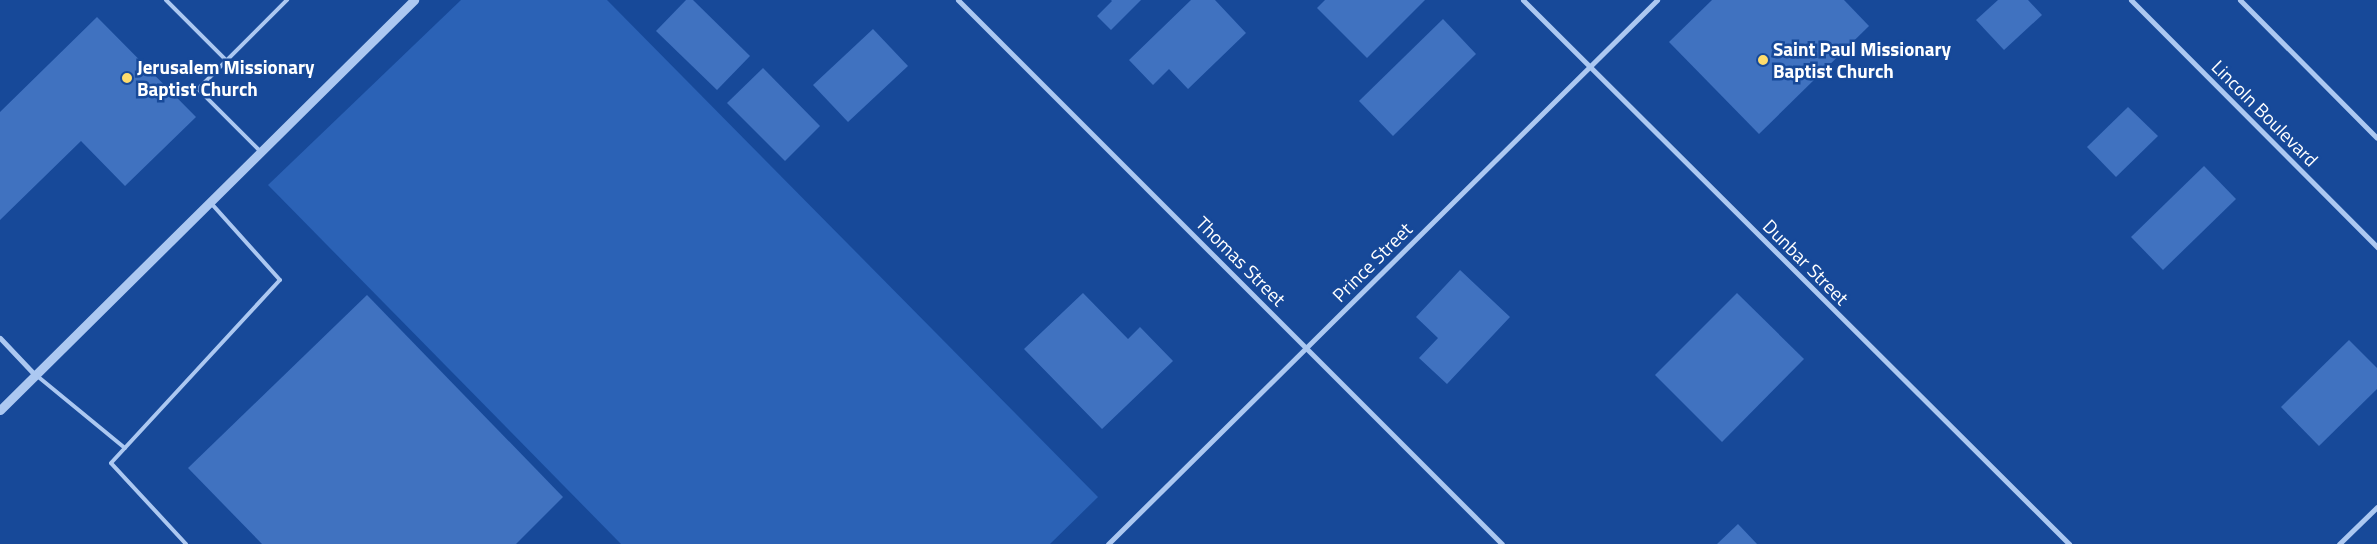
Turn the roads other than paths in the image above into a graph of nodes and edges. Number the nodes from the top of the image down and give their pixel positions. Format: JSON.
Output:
{"nodes":[{"id":1,"x":167,"y":0,"type":"edge"},
{"id":2,"x":287,"y":0,"type":"edge"},
{"id":3,"x":414,"y":0,"type":"edge"},
{"id":4,"x":958,"y":0,"type":"edge"},
{"id":5,"x":1523,"y":0,"type":"edge"},
{"id":6,"x":1657,"y":0,"type":"edge"},
{"id":7,"x":2131,"y":0,"type":"edge"},
{"id":8,"x":2240,"y":0,"type":"edge"},
{"id":9,"x":226,"y":61,"type":"junction"},
{"id":10,"x":1590,"y":67,"type":"junction"},
{"id":11,"x":2377,"y":138,"type":"edge"},
{"id":12,"x":261,"y":152,"type":"junction"},
{"id":13,"x":210,"y":202,"type":"junction"},
{"id":14,"x":2377,"y":247,"type":"edge"},
{"id":15,"x":0,"y":338,"type":"edge"},
{"id":16,"x":1307,"y":348,"type":"junction"},
{"id":17,"x":35,"y":375,"type":"junction"},
{"id":18,"x":0,"y":410,"type":"edge"},
{"id":19,"x":125,"y":448,"type":"junction"},
{"id":20,"x":2377,"y":506,"type":"edge"},
{"id":21,"x":186,"y":544,"type":"edge"},
{"id":22,"x":1108,"y":544,"type":"edge"},
{"id":23,"x":1502,"y":544,"type":"edge"},
{"id":24,"x":2069,"y":544,"type":"edge"},
{"id":25,"x":2339,"y":544,"type":"edge"}],
"edges":[{"from":1,"to":9,"type":"lane"},
{"from":2,"to":9,"type":"lane"},
{"from":3,"to":12,"type":"street"},
{"from":4,"to":16,"type":"street","name":"Thomas Street"},
{"from":5,"to":10,"type":"street","name":"Dunbar Street"},
{"from":6,"to":10,"type":"street","name":"Prince Street"},
{"from":7,"to":14,"type":"street","name":"Lincoln Boulevard"},
{"from":8,"to":11,"type":"street"},
{"from":9,"to":12,"type":"lane"},
{"from":10,"to":16,"type":"street","name":"Prince Street"},
{"from":10,"to":24,"type":"street","name":"Dunbar Street"},
{"from":12,"to":13,"type":"street"},
{"from":13,"to":17,"type":"street"},
{"from":13,"to":19,"type":"lane"},
{"from":15,"to":17,"type":"street"},
{"from":16,"to":22,"type":"street","name":"Prince Street"},
{"from":16,"to":23,"type":"street","name":"Thomas Street"},
{"from":17,"to":18,"type":"street"},
{"from":17,"to":19,"type":"lane"},
{"from":19,"to":21,"type":"lane"},
{"from":20,"to":25,"type":"street"}]}
